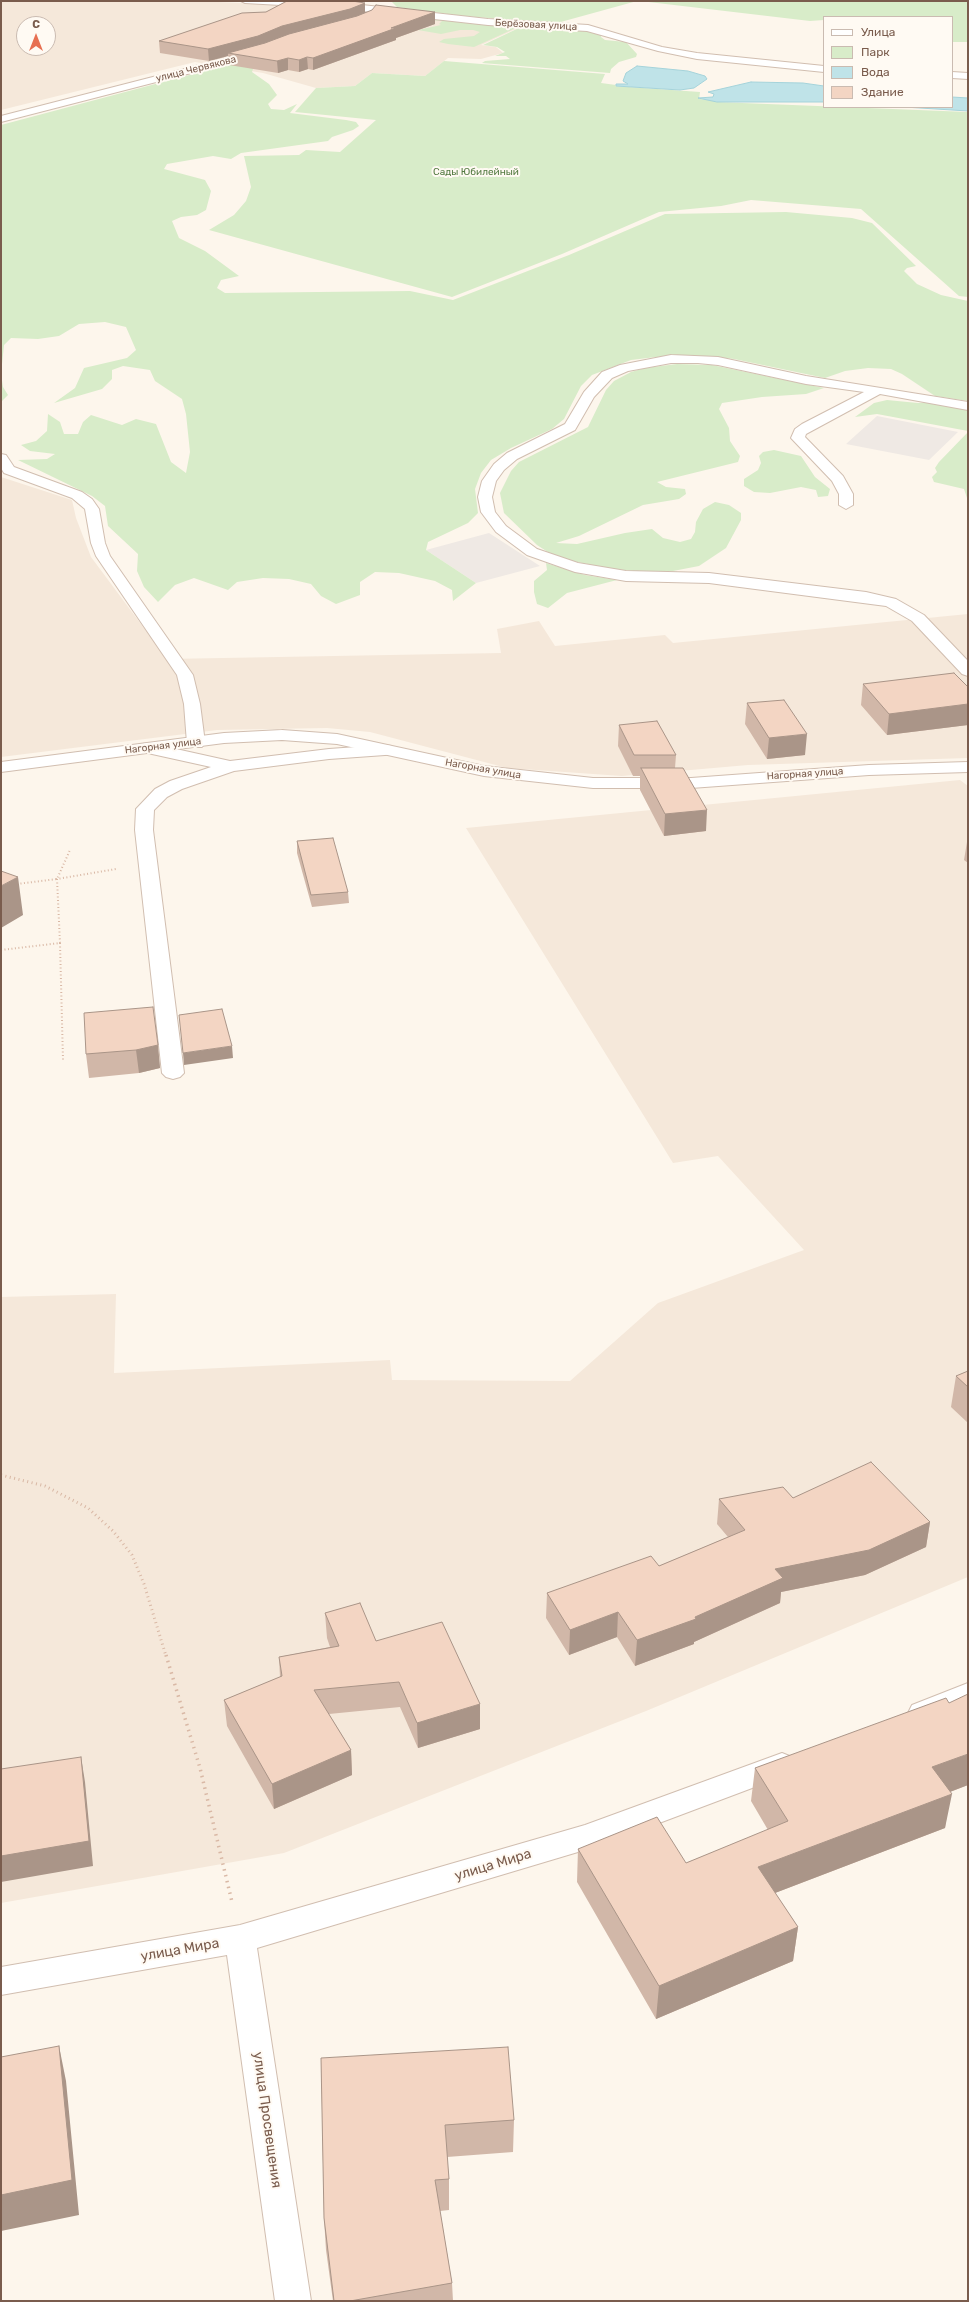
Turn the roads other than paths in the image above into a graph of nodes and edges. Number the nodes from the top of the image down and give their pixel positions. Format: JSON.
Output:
{"nodes":[{"id":1,"x":245,"y":1,"type":"edge"},
{"id":2,"x":378,"y":5,"type":"edge"},
{"id":3,"x":369,"y":18,"type":"edge"},
{"id":4,"x":270,"y":49,"type":"edge"},
{"id":5,"x":823,"y":69,"type":"edge"},
{"id":6,"x":953,"y":76,"type":"edge"},
{"id":7,"x":968,"y":76,"type":"edge"},
{"id":8,"x":1,"y":119,"type":"edge"},
{"id":9,"x":878,"y":390,"type":"junction"},
{"id":10,"x":968,"y":406,"type":"edge"},
{"id":11,"x":3,"y":452,"type":"edge"},
{"id":12,"x":846,"y":505,"type":"dead end"},
{"id":13,"x":968,"y":671,"type":"edge"},
{"id":14,"x":196,"y":743,"type":"junction"},
{"id":15,"x":149,"y":748,"type":"junction"},
{"id":16,"x":385,"y":750,"type":"junction"},
{"id":17,"x":231,"y":766,"type":"junction"},
{"id":18,"x":1,"y":767,"type":"edge"},
{"id":19,"x":968,"y":767,"type":"edge"},
{"id":20,"x":173,"y":1073,"type":"dead end"},
{"id":21,"x":968,"y":1694,"type":"edge"},
{"id":22,"x":894,"y":1724,"type":"edge"},
{"id":23,"x":805,"y":1756,"type":"edge"},
{"id":24,"x":240,"y":1939,"type":"junction"},
{"id":25,"x":1,"y":1981,"type":"edge"},
{"id":26,"x":293,"y":2301,"type":"edge"}],
"edges":[{"from":1,"to":2,"type":"street","name":"Берёзовая улица"},
{"from":2,"to":3,"type":"street"},
{"from":2,"to":5,"type":"street","name":"Берёзовая улица"},
{"from":4,"to":8,"type":"street","name":"улица Червякова"},
{"from":6,"to":7,"type":"street"},
{"from":9,"to":10,"type":"street"},
{"from":9,"to":12,"type":"street"},
{"from":9,"to":13,"type":"street"},
{"from":11,"to":14,"type":"street"},
{"from":14,"to":15,"type":"street","name":"Нагорная улица"},
{"from":14,"to":16,"type":"street","name":"Нагорная улица"},
{"from":15,"to":17,"type":"street"},
{"from":15,"to":18,"type":"street","name":"Нагорная улица"},
{"from":16,"to":17,"type":"street"},
{"from":16,"to":19,"type":"street","name":"Нагорная улица"},
{"from":17,"to":20,"type":"street"},
{"from":21,"to":22,"type":"street"},
{"from":23,"to":24,"type":"street","name":"улица Мира"},
{"from":24,"to":25,"type":"street","name":"улица Мира"},
{"from":24,"to":26,"type":"street","name":"улица Просвещения"}]}
